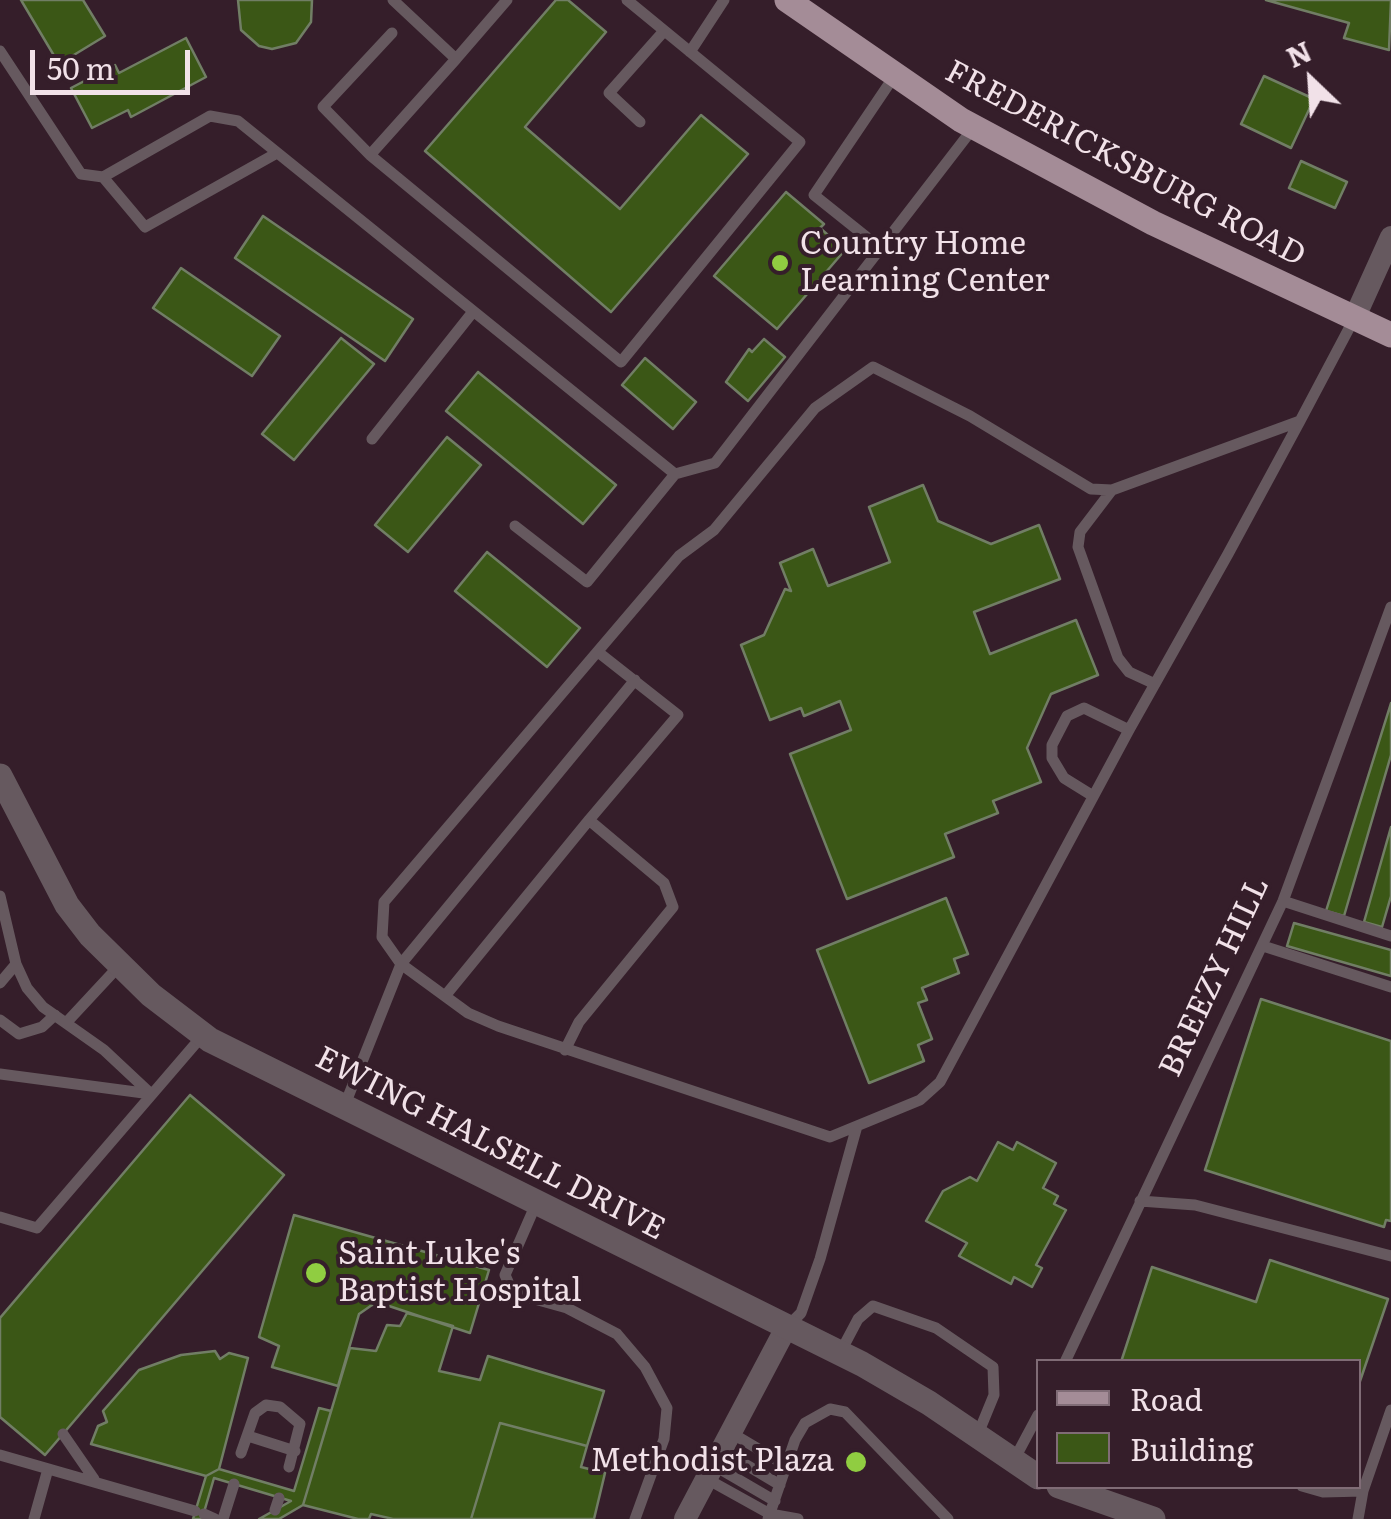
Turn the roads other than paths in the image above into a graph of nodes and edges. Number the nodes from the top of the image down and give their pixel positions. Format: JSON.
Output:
{"nodes":[{"id":1,"x":393,"y":0,"type":"edge"},
{"id":2,"x":507,"y":0,"type":"edge"},
{"id":3,"x":627,"y":0,"type":"edge"},
{"id":4,"x":724,"y":0,"type":"edge"},
{"id":5,"x":787,"y":0,"type":"edge"},
{"id":6,"x":664,"y":30,"type":"junction"},
{"id":7,"x":392,"y":32,"type":"dead end"},
{"id":8,"x":0,"y":52,"type":"edge"},
{"id":9,"x":690,"y":52,"type":"junction"},
{"id":10,"x":456,"y":60,"type":"junction"},
{"id":11,"x":895,"y":75,"type":"junction"},
{"id":12,"x":640,"y":122,"type":"dead end"},
{"id":13,"x":974,"y":127,"type":"junction"},
{"id":14,"x":277,"y":153,"type":"junction"},
{"id":15,"x":370,"y":155,"type":"junction"},
{"id":16,"x":103,"y":177,"type":"junction"},
{"id":17,"x":1391,"y":238,"type":"edge"},
{"id":18,"x":879,"y":247,"type":"junction"},
{"id":19,"x":472,"y":313,"type":"junction"},
{"id":20,"x":1354,"y":319,"type":"junction"},
{"id":21,"x":1391,"y":336,"type":"edge"},
{"id":22,"x":1300,"y":421,"type":"junction"},
{"id":23,"x":372,"y":439,"type":"dead end"},
{"id":24,"x":674,"y":474,"type":"junction"},
{"id":25,"x":1112,"y":490,"type":"junction"},
{"id":26,"x":515,"y":526,"type":"dead end"},
{"id":27,"x":1391,"y":606,"type":"edge"},
{"id":28,"x":598,"y":652,"type":"junction"},
{"id":29,"x":635,"y":680,"type":"junction"},
{"id":30,"x":1155,"y":684,"type":"junction"},
{"id":31,"x":1128,"y":730,"type":"junction"},
{"id":32,"x":0,"y":776,"type":"edge"},
{"id":33,"x":1093,"y":796,"type":"junction"},
{"id":34,"x":589,"y":820,"type":"junction"},
{"id":35,"x":0,"y":896,"type":"edge"},
{"id":36,"x":1283,"y":901,"type":"junction"},
{"id":37,"x":1391,"y":936,"type":"edge"},
{"id":38,"x":1263,"y":946,"type":"junction"},
{"id":39,"x":16,"y":964,"type":"junction"},
{"id":40,"x":400,"y":964,"type":"junction"},
{"id":41,"x":119,"y":966,"type":"junction"},
{"id":42,"x":0,"y":983,"type":"edge"},
{"id":43,"x":1391,"y":987,"type":"edge"},
{"id":44,"x":445,"y":996,"type":"junction"},
{"id":45,"x":61,"y":1019,"type":"junction"},
{"id":46,"x":0,"y":1020,"type":"edge"},
{"id":47,"x":203,"y":1035,"type":"junction"},
{"id":48,"x":565,"y":1050,"type":"junction"},
{"id":49,"x":0,"y":1074,"type":"edge"},
{"id":50,"x":150,"y":1094,"type":"junction"},
{"id":51,"x":344,"y":1107,"type":"junction"},
{"id":52,"x":857,"y":1126,"type":"junction"},
{"id":53,"x":537,"y":1202,"type":"junction"},
{"id":54,"x":1140,"y":1202,"type":"junction"},
{"id":55,"x":0,"y":1218,"type":"edge"},
{"id":56,"x":1391,"y":1256,"type":"edge"},
{"id":57,"x":786,"y":1328,"type":"junction"},
{"id":58,"x":840,"y":1353,"type":"junction"},
{"id":59,"x":1066,"y":1359,"type":"edge"},
{"id":60,"x":1391,"y":1410,"type":"edge"},
{"id":61,"x":1036,"y":1419,"type":"edge"},
{"id":62,"x":63,"y":1434,"type":"dead end"},
{"id":63,"x":248,"y":1436,"type":"junction"},
{"id":64,"x":976,"y":1437,"type":"junction"},
{"id":65,"x":295,"y":1452,"type":"junction"},
{"id":66,"x":241,"y":1453,"type":"dead end"},
{"id":67,"x":0,"y":1455,"type":"edge"},
{"id":68,"x":719,"y":1458,"type":"junction"},
{"id":69,"x":1013,"y":1462,"type":"junction"},
{"id":70,"x":787,"y":1466,"type":"junction"},
{"id":71,"x":289,"y":1468,"type":"dead end"},
{"id":72,"x":48,"y":1469,"type":"junction"},
{"id":73,"x":1036,"y":1476,"type":"edge"},
{"id":74,"x":94,"y":1479,"type":"junction"},
{"id":75,"x":234,"y":1484,"type":"dead end"},
{"id":76,"x":780,"y":1485,"type":"junction"},
{"id":77,"x":1067,"y":1489,"type":"edge"},
{"id":78,"x":1312,"y":1489,"type":"edge"},
{"id":79,"x":1363,"y":1492,"type":"junction"},
{"id":80,"x":771,"y":1511,"type":"edge"},
{"id":81,"x":204,"y":1515,"type":"edge"},
{"id":82,"x":34,"y":1519,"type":"edge"},
{"id":83,"x":223,"y":1519,"type":"edge"},
{"id":84,"x":635,"y":1519,"type":"edge"},
{"id":85,"x":685,"y":1519,"type":"edge"},
{"id":86,"x":798,"y":1519,"type":"edge"},
{"id":87,"x":948,"y":1519,"type":"edge"},
{"id":88,"x":1153,"y":1519,"type":"edge"},
{"id":89,"x":1358,"y":1519,"type":"edge"}],
"edges":[{"from":1,"to":10,"type":"lane"},
{"from":2,"to":10,"type":"lane"},
{"from":3,"to":6,"type":"lane"},
{"from":4,"to":9,"type":"lane"},
{"from":5,"to":11,"type":"main road","name":"FREDERICKSBURG ROAD"},
{"from":6,"to":9,"type":"lane"},
{"from":6,"to":12,"type":"lane"},
{"from":7,"to":15,"type":"lane"},
{"from":8,"to":16,"type":"lane"},
{"from":9,"to":15,"type":"lane"},
{"from":10,"to":15,"type":"lane"},
{"from":11,"to":13,"type":"main road","name":"FREDERICKSBURG ROAD"},
{"from":11,"to":18,"type":"lane"},
{"from":13,"to":18,"type":"lane"},
{"from":13,"to":20,"type":"main road","name":"FREDERICKSBURG ROAD"},
{"from":14,"to":16,"type":"lane"},
{"from":14,"to":16,"type":"lane"},
{"from":14,"to":19,"type":"lane"},
{"from":17,"to":20,"type":"street"},
{"from":18,"to":24,"type":"lane"},
{"from":19,"to":23,"type":"lane"},
{"from":19,"to":24,"type":"lane"},
{"from":20,"to":21,"type":"main road","name":"FREDERICKSBURG ROAD"},
{"from":20,"to":22,"type":"lane"},
{"from":22,"to":25,"type":"lane"},
{"from":22,"to":30,"type":"lane"},
{"from":24,"to":26,"type":"lane"},
{"from":25,"to":28,"type":"lane"},
{"from":25,"to":30,"type":"lane"},
{"from":27,"to":36,"type":"lane","name":"BREEZY HILL"},
{"from":28,"to":29,"type":"lane"},
{"from":28,"to":40,"type":"lane"},
{"from":29,"to":34,"type":"lane"},
{"from":29,"to":40,"type":"lane"},
{"from":30,"to":31,"type":"lane"},
{"from":31,"to":33,"type":"lane"},
{"from":31,"to":33,"type":"lane"},
{"from":32,"to":41,"type":"street","name":"EWING HALSELL DRIVE"},
{"from":33,"to":52,"type":"lane"},
{"from":34,"to":44,"type":"lane"},
{"from":34,"to":48,"type":"lane"},
{"from":35,"to":39,"type":"lane"},
{"from":36,"to":37,"type":"lane"},
{"from":36,"to":38,"type":"lane","name":"BREEZY HILL"},
{"from":38,"to":43,"type":"lane"},
{"from":38,"to":54,"type":"lane","name":"BREEZY HILL"},
{"from":39,"to":42,"type":"lane"},
{"from":39,"to":45,"type":"lane"},
{"from":40,"to":44,"type":"lane"},
{"from":40,"to":51,"type":"lane"},
{"from":41,"to":45,"type":"lane"},
{"from":41,"to":47,"type":"street","name":"EWING HALSELL DRIVE"},
{"from":44,"to":48,"type":"lane"},
{"from":45,"to":46,"type":"lane"},
{"from":45,"to":50,"type":"lane"},
{"from":47,"to":50,"type":"lane"},
{"from":47,"to":51,"type":"street","name":"EWING HALSELL DRIVE"},
{"from":48,"to":52,"type":"lane"},
{"from":49,"to":50,"type":"lane"},
{"from":50,"to":55,"type":"lane"},
{"from":51,"to":53,"type":"street","name":"EWING HALSELL DRIVE"},
{"from":52,"to":57,"type":"lane"},
{"from":53,"to":57,"type":"street","name":"EWING HALSELL DRIVE"},
{"from":53,"to":84,"type":"lane"},
{"from":54,"to":56,"type":"lane"},
{"from":54,"to":59,"type":"lane","name":"BREEZY HILL"},
{"from":57,"to":58,"type":"street","name":"EWING HALSELL DRIVE"},
{"from":57,"to":68,"type":"street"},
{"from":58,"to":64,"type":"street","name":"EWING HALSELL DRIVE"},
{"from":58,"to":64,"type":"lane"},
{"from":60,"to":79,"type":"lane"},
{"from":61,"to":69,"type":"lane"},
{"from":62,"to":74,"type":"lane"},
{"from":63,"to":65,"type":"lane"},
{"from":63,"to":65,"type":"lane"},
{"from":63,"to":66,"type":"lane"},
{"from":64,"to":69,"type":"street","name":"EWING HALSELL DRIVE"},
{"from":65,"to":71,"type":"lane"},
{"from":67,"to":72,"type":"lane"},
{"from":68,"to":70,"type":"lane"},
{"from":68,"to":76,"type":"lane"},
{"from":68,"to":80,"type":"lane"},
{"from":68,"to":85,"type":"street"},
{"from":69,"to":73,"type":"street","name":"EWING HALSELL DRIVE"},
{"from":70,"to":76,"type":"lane"},
{"from":70,"to":87,"type":"lane"},
{"from":72,"to":74,"type":"lane"},
{"from":72,"to":82,"type":"lane"},
{"from":74,"to":81,"type":"lane"},
{"from":75,"to":83,"type":"lane"},
{"from":76,"to":80,"type":"lane"},
{"from":77,"to":88,"type":"street"},
{"from":78,"to":79,"type":"lane"},
{"from":79,"to":89,"type":"lane"},
{"from":80,"to":86,"type":"lane"}]}
